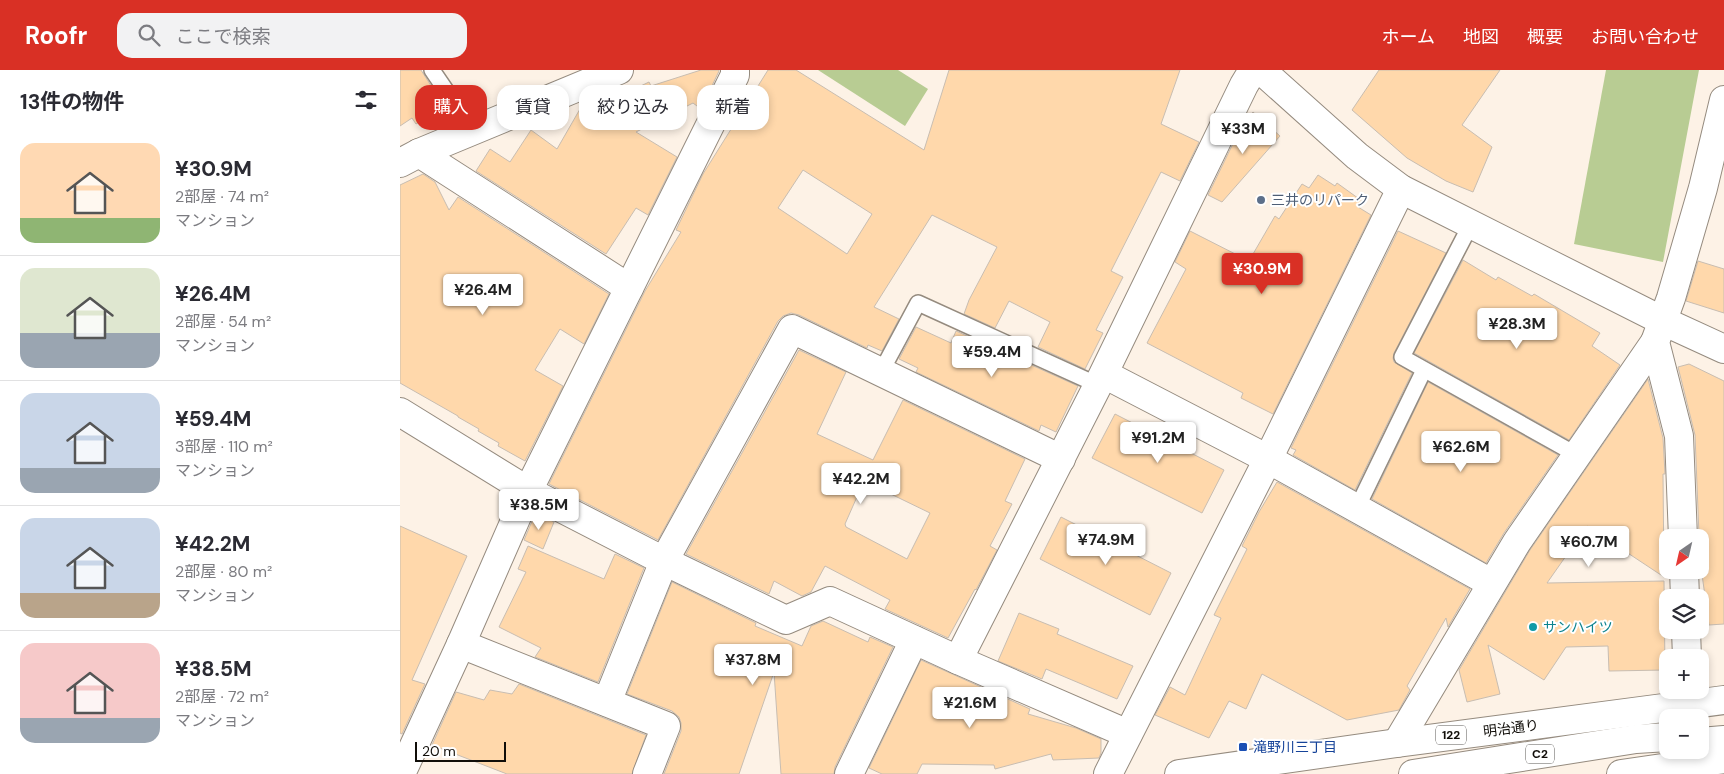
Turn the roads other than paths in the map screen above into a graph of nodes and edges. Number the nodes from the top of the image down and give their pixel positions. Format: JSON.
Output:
{"nodes":[{"id":1,"x":432,"y":70,"type":"edge"},
{"id":2,"x":619,"y":70,"type":"edge"},
{"id":3,"x":735,"y":70,"type":"edge"},
{"id":4,"x":1253,"y":70,"type":"edge"},
{"id":5,"x":1261,"y":70,"type":"edge"},
{"id":6,"x":442,"y":85,"type":"edge"},
{"id":7,"x":1724,"y":100,"type":"edge"},
{"id":8,"x":487,"y":124,"type":"edge"},
{"id":9,"x":473,"y":130,"type":"edge"},
{"id":10,"x":410,"y":158,"type":"edge"},
{"id":11,"x":1401,"y":189,"type":"junction"},
{"id":12,"x":1714,"y":190,"type":"edge"},
{"id":13,"x":1471,"y":224,"type":"junction"},
{"id":14,"x":629,"y":288,"type":"junction"},
{"id":15,"x":1659,"y":332,"type":"junction"},
{"id":16,"x":1724,"y":349,"type":"edge"},
{"id":17,"x":1424,"y":370,"type":"junction"},
{"id":18,"x":881,"y":372,"type":"junction"},
{"id":19,"x":1101,"y":380,"type":"junction"},
{"id":20,"x":400,"y":412,"type":"edge"},
{"id":21,"x":1577,"y":455,"type":"junction"},
{"id":22,"x":1268,"y":458,"type":"junction"},
{"id":23,"x":1061,"y":459,"type":"junction"},
{"id":24,"x":528,"y":491,"type":"junction"},
{"id":25,"x":1357,"y":508,"type":"junction"},
{"id":26,"x":1682,"y":529,"type":"edge"},
{"id":27,"x":664,"y":561,"type":"junction"},
{"id":28,"x":1491,"y":583,"type":"junction"},
{"id":29,"x":914,"y":640,"type":"junction"},
{"id":30,"x":461,"y":644,"type":"junction"},
{"id":31,"x":958,"y":660,"type":"junction"},
{"id":32,"x":1675,"y":699,"type":"edge"},
{"id":33,"x":1709,"y":699,"type":"edge"},
{"id":34,"x":1724,"y":700,"type":"edge"},
{"id":35,"x":607,"y":702,"type":"junction"},
{"id":36,"x":1724,"y":733,"type":"edge"},
{"id":37,"x":1128,"y":734,"type":"junction"},
{"id":38,"x":1709,"y":734,"type":"edge"},
{"id":39,"x":1659,"y":738,"type":"edge"},
{"id":40,"x":1724,"y":740,"type":"edge"},
{"id":41,"x":1709,"y":741,"type":"edge"},
{"id":42,"x":1397,"y":743,"type":"junction"},
{"id":43,"x":1724,"y":759,"type":"edge"},
{"id":44,"x":403,"y":761,"type":"edge"},
{"id":45,"x":1674,"y":761,"type":"edge"},
{"id":46,"x":647,"y":774,"type":"edge"},
{"id":47,"x":849,"y":774,"type":"edge"},
{"id":48,"x":1108,"y":774,"type":"edge"},
{"id":49,"x":1179,"y":774,"type":"edge"},
{"id":50,"x":1413,"y":774,"type":"edge"},
{"id":51,"x":1456,"y":774,"type":"edge"},
{"id":52,"x":1621,"y":774,"type":"edge"}],
"edges":[{"from":1,"to":6,"type":"lane"},
{"from":2,"to":8,"type":"main road"},
{"from":3,"to":14,"type":"main road"},
{"from":4,"to":19,"type":"main road"},
{"from":5,"to":11,"type":"main road"},
{"from":7,"to":12,"type":"main road"},
{"from":9,"to":10,"type":"main road"},
{"from":10,"to":14,"type":"main road"},
{"from":11,"to":13,"type":"main road"},
{"from":11,"to":22,"type":"main road"},
{"from":12,"to":15,"type":"main road"},
{"from":13,"to":15,"type":"main road"},
{"from":13,"to":17,"type":"lane"},
{"from":14,"to":24,"type":"main road"},
{"from":15,"to":16,"type":"main road"},
{"from":15,"to":21,"type":"main road"},
{"from":15,"to":26,"type":"main road"},
{"from":17,"to":21,"type":"lane"},
{"from":17,"to":25,"type":"lane"},
{"from":18,"to":19,"type":"lane"},
{"from":18,"to":23,"type":"main road"},
{"from":18,"to":27,"type":"main road"},
{"from":19,"to":22,"type":"main road"},
{"from":19,"to":23,"type":"main road"},
{"from":20,"to":24,"type":"main road"},
{"from":21,"to":28,"type":"main road"},
{"from":22,"to":25,"type":"main road"},
{"from":22,"to":37,"type":"main road"},
{"from":23,"to":31,"type":"main road"},
{"from":24,"to":27,"type":"main road"},
{"from":24,"to":30,"type":"main road"},
{"from":25,"to":28,"type":"main road"},
{"from":27,"to":29,"type":"main road"},
{"from":27,"to":35,"type":"main road"},
{"from":28,"to":42,"type":"main road"},
{"from":29,"to":31,"type":"main road"},
{"from":29,"to":47,"type":"main road"},
{"from":30,"to":35,"type":"main road"},
{"from":30,"to":44,"type":"main road"},
{"from":31,"to":37,"type":"main road"},
{"from":32,"to":42,"type":"main road","name":"明治通り","number":"122"},
{"from":33,"to":34,"type":"main road","name":"明治通り","number":"122"},
{"from":35,"to":46,"type":"main road"},
{"from":36,"to":38,"type":"main road"},
{"from":37,"to":48,"type":"main road"},
{"from":39,"to":50,"type":"main road","number":"C2"},
{"from":40,"to":41,"type":"main road"},
{"from":42,"to":49,"type":"main road","name":"明治通り","number":"122"},
{"from":43,"to":45,"type":"main road"},
{"from":45,"to":51,"type":"main road","number":"C2"},
{"from":45,"to":52,"type":"main road"}]}
